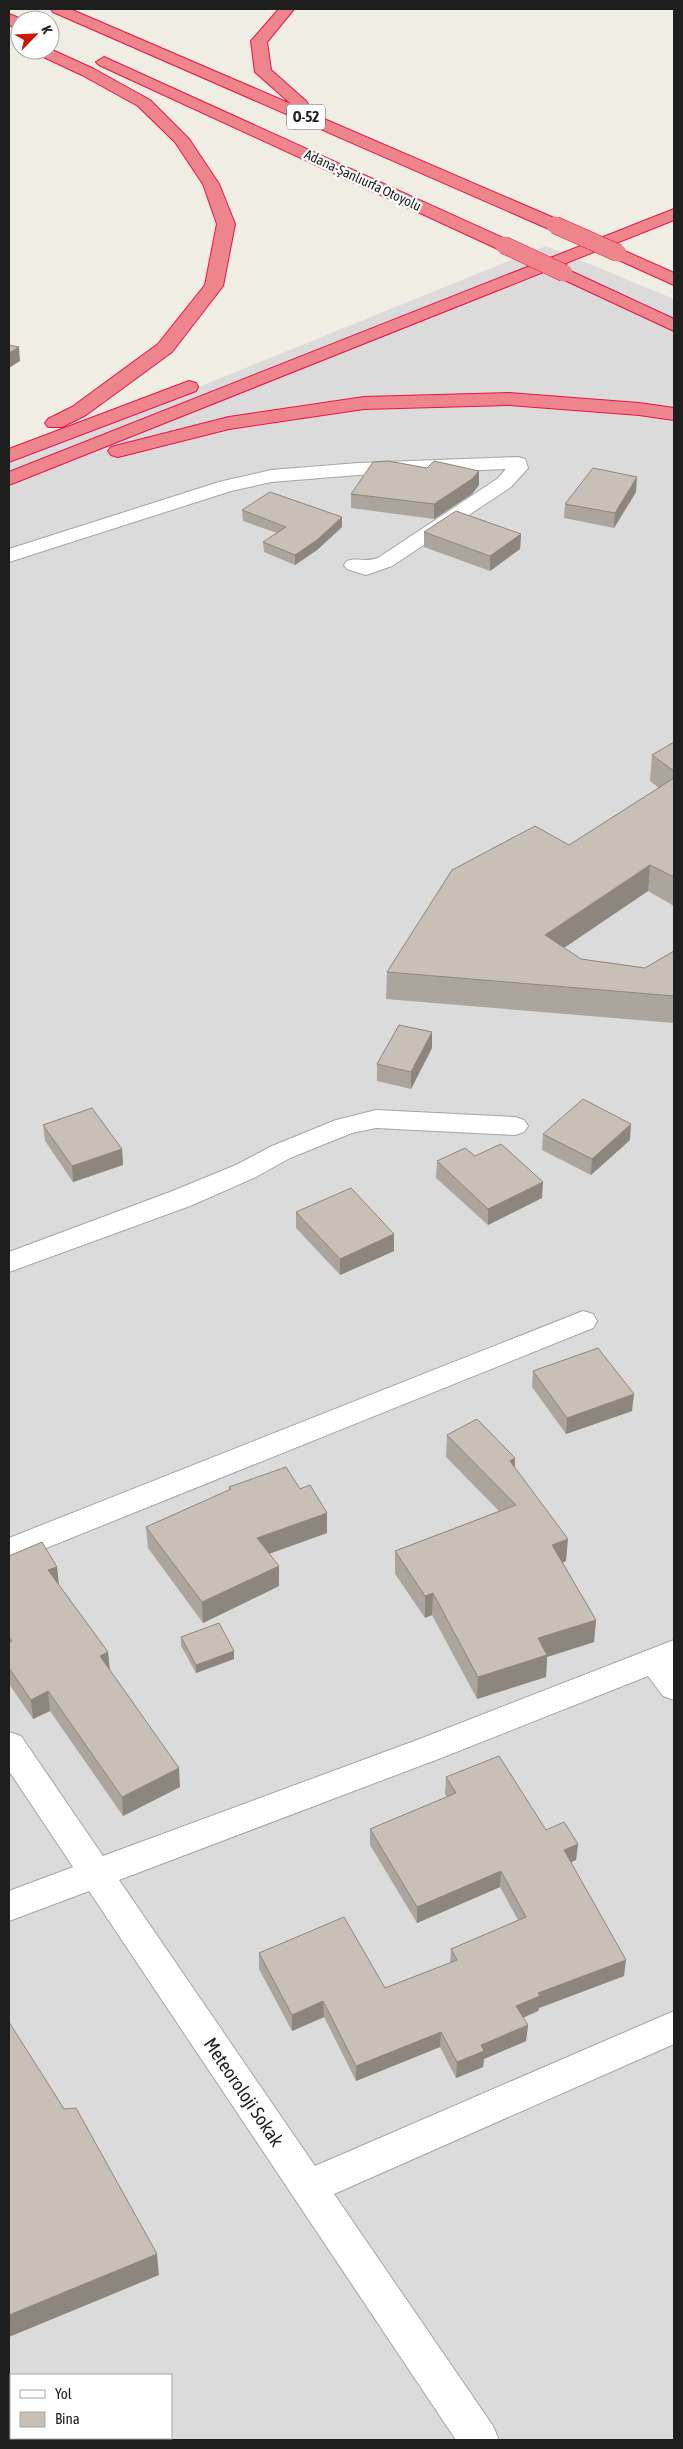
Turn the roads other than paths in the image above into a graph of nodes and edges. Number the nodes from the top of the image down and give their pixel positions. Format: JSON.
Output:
{"nodes":[{"id":1,"x":58,"y":9,"type":"edge"},
{"id":2,"x":287,"y":9,"type":"edge"},
{"id":3,"x":60,"y":43,"type":"edge"},
{"id":4,"x":60,"y":59,"type":"edge"},
{"id":5,"x":674,"y":197,"type":"edge"},
{"id":6,"x":674,"y":214,"type":"edge"},
{"id":7,"x":555,"y":225,"type":"junction"},
{"id":8,"x":674,"y":280,"type":"edge"},
{"id":9,"x":674,"y":326,"type":"edge"},
{"id":10,"x":316,"y":338,"type":"dead end"},
{"id":11,"x":205,"y":381,"type":"dead end"},
{"id":12,"x":674,"y":414,"type":"edge"},
{"id":13,"x":9,"y":446,"type":"edge"},
{"id":14,"x":9,"y":456,"type":"edge"},
{"id":15,"x":9,"y":479,"type":"edge"},
{"id":16,"x":9,"y":484,"type":"edge"},
{"id":17,"x":9,"y":556,"type":"edge"},
{"id":18,"x":354,"y":565,"type":"dead end"},
{"id":19,"x":515,"y":1126,"type":"dead end"},
{"id":20,"x":9,"y":1262,"type":"edge"},
{"id":21,"x":583,"y":1321,"type":"dead end"},
{"id":22,"x":9,"y":1550,"type":"edge"},
{"id":23,"x":664,"y":1657,"type":"edge"},
{"id":24,"x":674,"y":1687,"type":"edge"},
{"id":25,"x":9,"y":1745,"type":"edge"},
{"id":26,"x":94,"y":1873,"type":"junction"},
{"id":27,"x":9,"y":1906,"type":"edge"},
{"id":28,"x":674,"y":2027,"type":"edge"},
{"id":29,"x":309,"y":2187,"type":"junction"},
{"id":30,"x":479,"y":2440,"type":"edge"}],
"edges":[{"from":1,"to":7,"type":"highway","number":"O-52"},
{"from":2,"to":7,"type":"highway"},
{"from":3,"to":9,"type":"highway","name":"Adana-Şanlıurfa Otoyolu","number":"O-52","bridge":true},
{"from":4,"to":13,"type":"highway"},
{"from":5,"to":10,"type":"highway"},
{"from":6,"to":15,"type":"highway"},
{"from":7,"to":8,"type":"highway","number":"O-52","bridge":true},
{"from":11,"to":14,"type":"highway"},
{"from":12,"to":16,"type":"highway"},
{"from":17,"to":18,"type":"street"},
{"from":19,"to":20,"type":"street"},
{"from":21,"to":22,"type":"street"},
{"from":23,"to":24,"type":"street"},
{"from":23,"to":26,"type":"street"},
{"from":25,"to":26,"type":"street","name":"Meteoroloji Sokak"},
{"from":26,"to":27,"type":"street"},
{"from":26,"to":29,"type":"street","name":"Meteoroloji Sokak"},
{"from":28,"to":29,"type":"street"},
{"from":29,"to":30,"type":"street","name":"Meteoroloji Sokak"}]}
